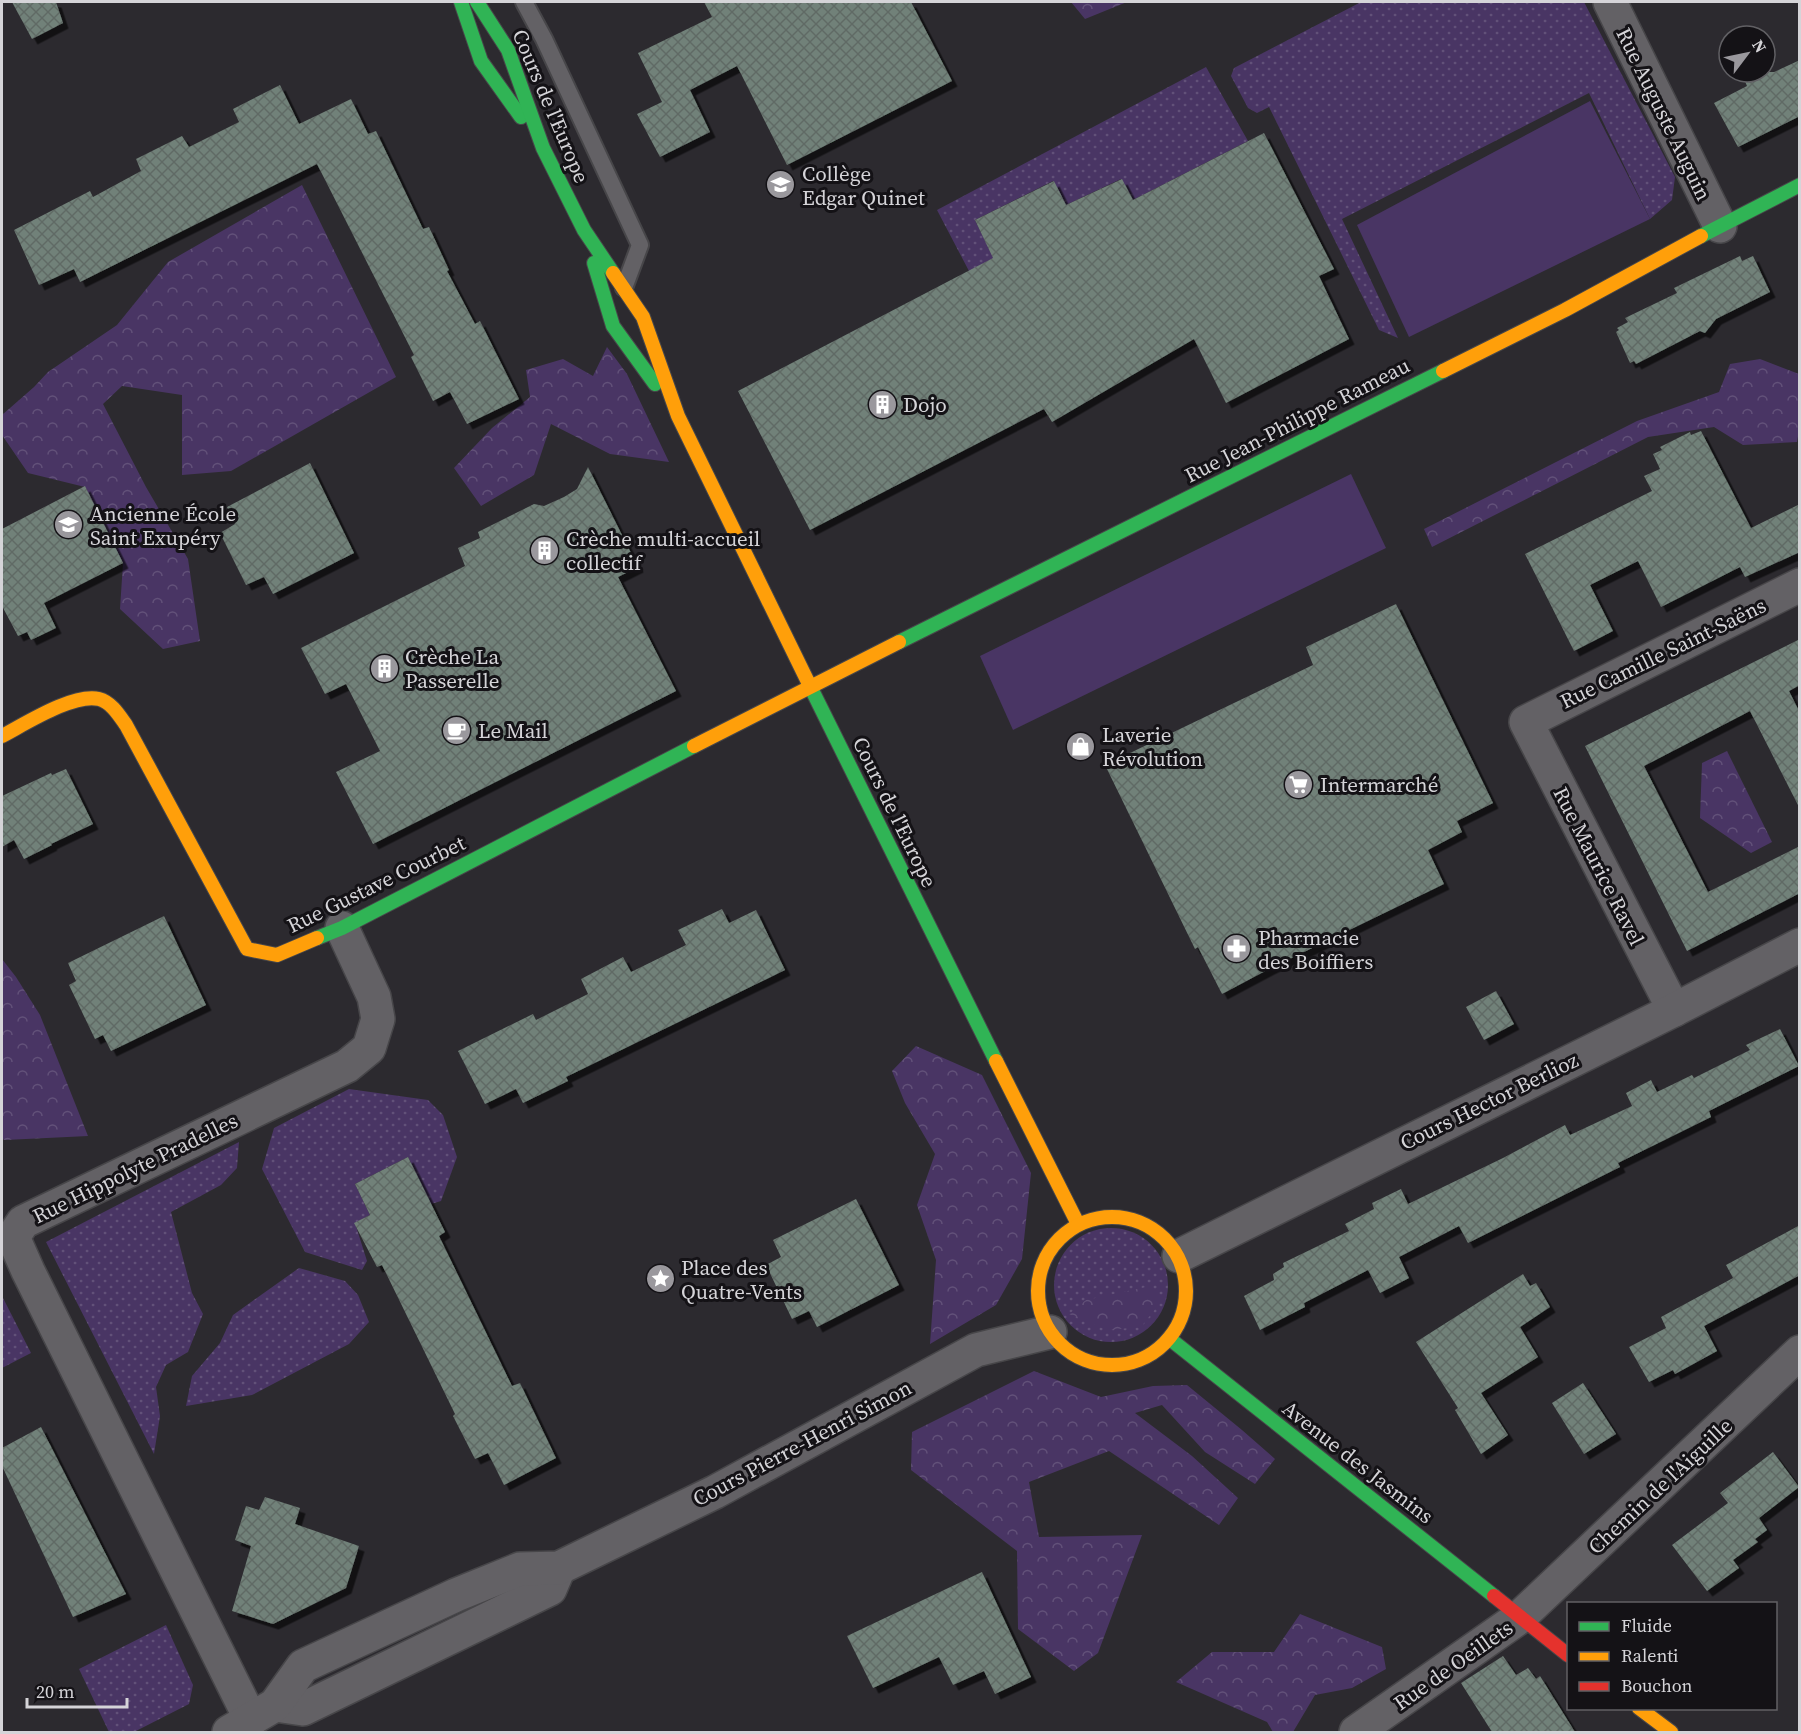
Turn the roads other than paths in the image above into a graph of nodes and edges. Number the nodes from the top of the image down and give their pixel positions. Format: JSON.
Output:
{"nodes":[{"id":1,"x":461,"y":2,"type":"edge"},
{"id":2,"x":477,"y":2,"type":"edge"},
{"id":3,"x":524,"y":2,"type":"edge"},
{"id":4,"x":1610,"y":2,"type":"edge"},
{"id":5,"x":543,"y":148,"type":"junction"},
{"id":6,"x":1800,"y":184,"type":"edge"},
{"id":7,"x":1720,"y":226,"type":"junction"},
{"id":8,"x":584,"y":230,"type":"junction"},
{"id":9,"x":624,"y":288,"type":"junction"},
{"id":10,"x":678,"y":416,"type":"junction"},
{"id":11,"x":1800,"y":585,"type":"edge"},
{"id":12,"x":810,"y":686,"type":"junction"},
{"id":13,"x":1526,"y":722,"type":"joint"},
{"id":14,"x":2,"y":736,"type":"edge"},
{"id":15,"x":342,"y":928,"type":"junction"},
{"id":16,"x":1800,"y":945,"type":"edge"},
{"id":17,"x":1674,"y":1010,"type":"junction"},
{"id":18,"x":1078,"y":1224,"type":"junction"},
{"id":19,"x":7,"y":1240,"type":"edge"},
{"id":20,"x":1179,"y":1256,"type":"junction"},
{"id":21,"x":1050,"y":1332,"type":"junction"},
{"id":22,"x":1170,"y":1340,"type":"junction"},
{"id":23,"x":1800,"y":1353,"type":"edge"},
{"id":24,"x":1520,"y":1617,"type":"junction"},
{"id":25,"x":1567,"y":1652,"type":"edge"},
{"id":26,"x":1642,"y":1710,"type":"edge"},
{"id":27,"x":252,"y":1719,"type":"edge"},
{"id":28,"x":1356,"y":1732,"type":"edge"},
{"id":29,"x":1671,"y":1732,"type":"edge"}],
"edges":[{"from":1,"to":5,"type":"street"},
{"from":2,"to":5,"type":"street","name":"Cours de l'Europe"},
{"from":3,"to":9,"type":"lane"},
{"from":4,"to":7,"type":"street","name":"Rue Auguste Auguin"},
{"from":5,"to":8,"type":"street","name":"Cours de l'Europe"},
{"from":6,"to":7,"type":"street","name":"Rue Jean-Philippe Rameau"},
{"from":7,"to":12,"type":"street","name":"Rue Jean-Philippe Rameau"},
{"from":8,"to":9,"type":"street","name":"Cours de l'Europe"},
{"from":8,"to":10,"type":"street","name":"Cours de l'Europe"},
{"from":9,"to":10,"type":"street","name":"Cours de l'Europe"},
{"from":10,"to":12,"type":"street","name":"Cours de l'Europe"},
{"from":11,"to":13,"type":"street","name":"Rue Camille Saint-Saëns"},
{"from":12,"to":15,"type":"street","name":"Rue Gustave Courbet"},
{"from":12,"to":18,"type":"street","name":"Cours de l'Europe"},
{"from":13,"to":17,"type":"street","name":"Rue Maurice Ravel"},
{"from":14,"to":15,"type":"street","name":"Rue Gustave Courbet"},
{"from":15,"to":19,"type":"street","name":"Rue Hippolyte Pradelles"},
{"from":16,"to":17,"type":"street","name":"Cours Hector Berlioz"},
{"from":17,"to":20,"type":"street","name":"Cours Hector Berlioz"},
{"from":18,"to":20,"type":"street"},
{"from":18,"to":21,"type":"street"},
{"from":19,"to":27,"type":"street","name":"Rue Hippolyte Pradelles"},
{"from":20,"to":22,"type":"street"},
{"from":21,"to":22,"type":"street"},
{"from":21,"to":27,"type":"street","name":"Cours Pierre-Henri Simon"},
{"from":22,"to":24,"type":"street","name":"Avenue des Jasmins"},
{"from":23,"to":24,"type":"street","name":"Chemin de l'Aiguille"},
{"from":24,"to":25,"type":"street","name":"Avenue des Jasmins"},
{"from":24,"to":28,"type":"street","name":"Rue de Oeillets"},
{"from":26,"to":29,"type":"street"}]}
